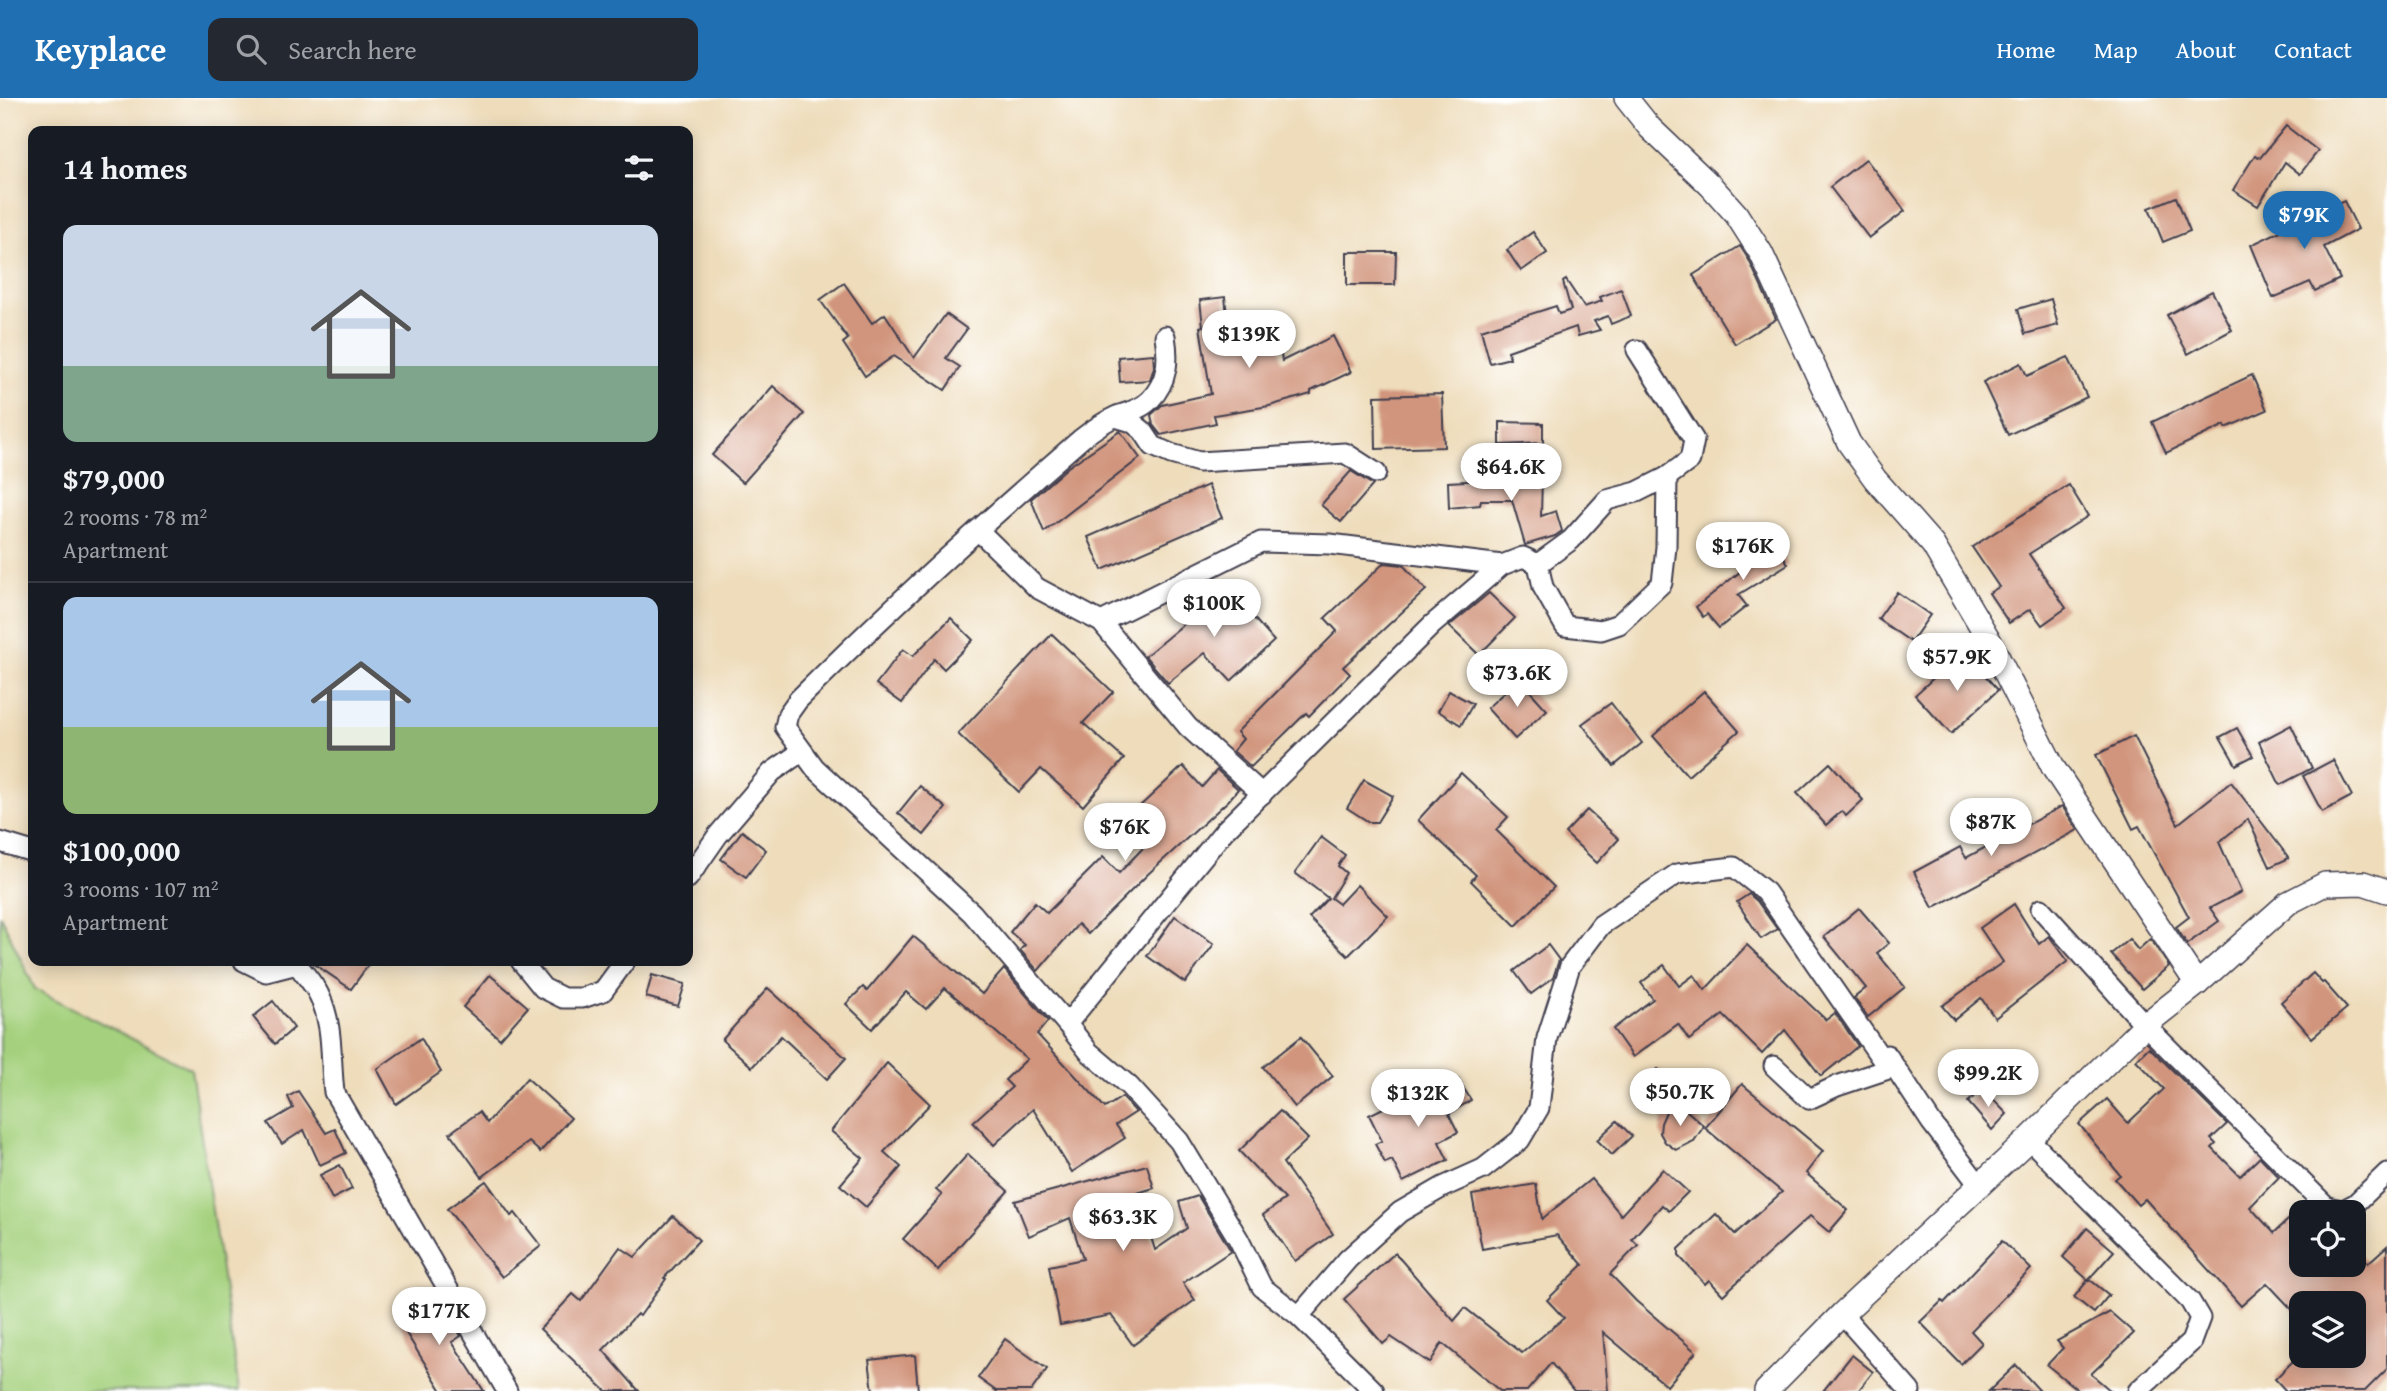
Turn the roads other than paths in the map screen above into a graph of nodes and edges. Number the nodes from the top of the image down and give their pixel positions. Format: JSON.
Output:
{"nodes":[{"id":1,"x":1626,"y":98,"type":"edge"},
{"id":2,"x":1165,"y":336,"type":"dead end"},
{"id":3,"x":1637,"y":350,"type":"dead end"},
{"id":4,"x":1115,"y":417,"type":"junction"},
{"id":5,"x":1376,"y":473,"type":"dead end"},
{"id":6,"x":1667,"y":477,"type":"junction"},
{"id":7,"x":978,"y":530,"type":"junction"},
{"id":8,"x":1538,"y":564,"type":"junction"},
{"id":9,"x":1502,"y":565,"type":"junction"},
{"id":10,"x":1101,"y":622,"type":"junction"},
{"id":11,"x":801,"y":752,"type":"junction"},
{"id":12,"x":1262,"y":794,"type":"junction"},
{"id":13,"x":0,"y":842,"type":"edge"},
{"id":14,"x":28,"y":850,"type":"edge"},
{"id":15,"x":693,"y":871,"type":"edge"},
{"id":16,"x":2387,"y":891,"type":"edge"},
{"id":17,"x":2041,"y":909,"type":"dead end"},
{"id":18,"x":298,"y":966,"type":"edge"},
{"id":19,"x":525,"y":966,"type":"edge"},
{"id":20,"x":621,"y":966,"type":"edge"},
{"id":21,"x":2197,"y":984,"type":"junction"},
{"id":22,"x":1067,"y":1024,"type":"junction"},
{"id":23,"x":2146,"y":1025,"type":"junction"},
{"id":24,"x":1877,"y":1037,"type":"dead end"},
{"id":25,"x":1774,"y":1066,"type":"dead end"},
{"id":26,"x":1891,"y":1067,"type":"junction"},
{"id":27,"x":2029,"y":1139,"type":"junction"},
{"id":28,"x":2387,"y":1173,"type":"edge"},
{"id":29,"x":1979,"y":1185,"type":"junction"},
{"id":30,"x":1842,"y":1314,"type":"junction"},
{"id":31,"x":1299,"y":1316,"type":"junction"},
{"id":32,"x":507,"y":1391,"type":"edge"},
{"id":33,"x":1374,"y":1391,"type":"edge"},
{"id":34,"x":1766,"y":1391,"type":"edge"},
{"id":35,"x":1910,"y":1391,"type":"edge"},
{"id":36,"x":2138,"y":1391,"type":"edge"}],
"edges":[{"from":1,"to":21,"type":"street"},
{"from":2,"to":4,"type":"street"},
{"from":3,"to":6,"type":"street"},
{"from":4,"to":5,"type":"street"},
{"from":4,"to":7,"type":"street"},
{"from":6,"to":8,"type":"street"},
{"from":6,"to":8,"type":"street"},
{"from":7,"to":10,"type":"street"},
{"from":7,"to":11,"type":"street"},
{"from":8,"to":9,"type":"street"},
{"from":9,"to":10,"type":"street"},
{"from":9,"to":12,"type":"street"},
{"from":10,"to":12,"type":"street"},
{"from":11,"to":15,"type":"street"},
{"from":11,"to":22,"type":"street"},
{"from":12,"to":22,"type":"street"},
{"from":13,"to":14,"type":"street"},
{"from":16,"to":21,"type":"street"},
{"from":17,"to":23,"type":"street"},
{"from":18,"to":32,"type":"street"},
{"from":19,"to":20,"type":"street"},
{"from":21,"to":23,"type":"street"},
{"from":22,"to":31,"type":"street"},
{"from":23,"to":27,"type":"street"},
{"from":23,"to":28,"type":"street"},
{"from":24,"to":26,"type":"street"},
{"from":25,"to":26,"type":"street"},
{"from":26,"to":29,"type":"street"},
{"from":26,"to":31,"type":"street"},
{"from":27,"to":29,"type":"street"},
{"from":27,"to":36,"type":"street"},
{"from":29,"to":30,"type":"street"},
{"from":30,"to":34,"type":"street"},
{"from":30,"to":35,"type":"street"},
{"from":31,"to":33,"type":"street"}]}
